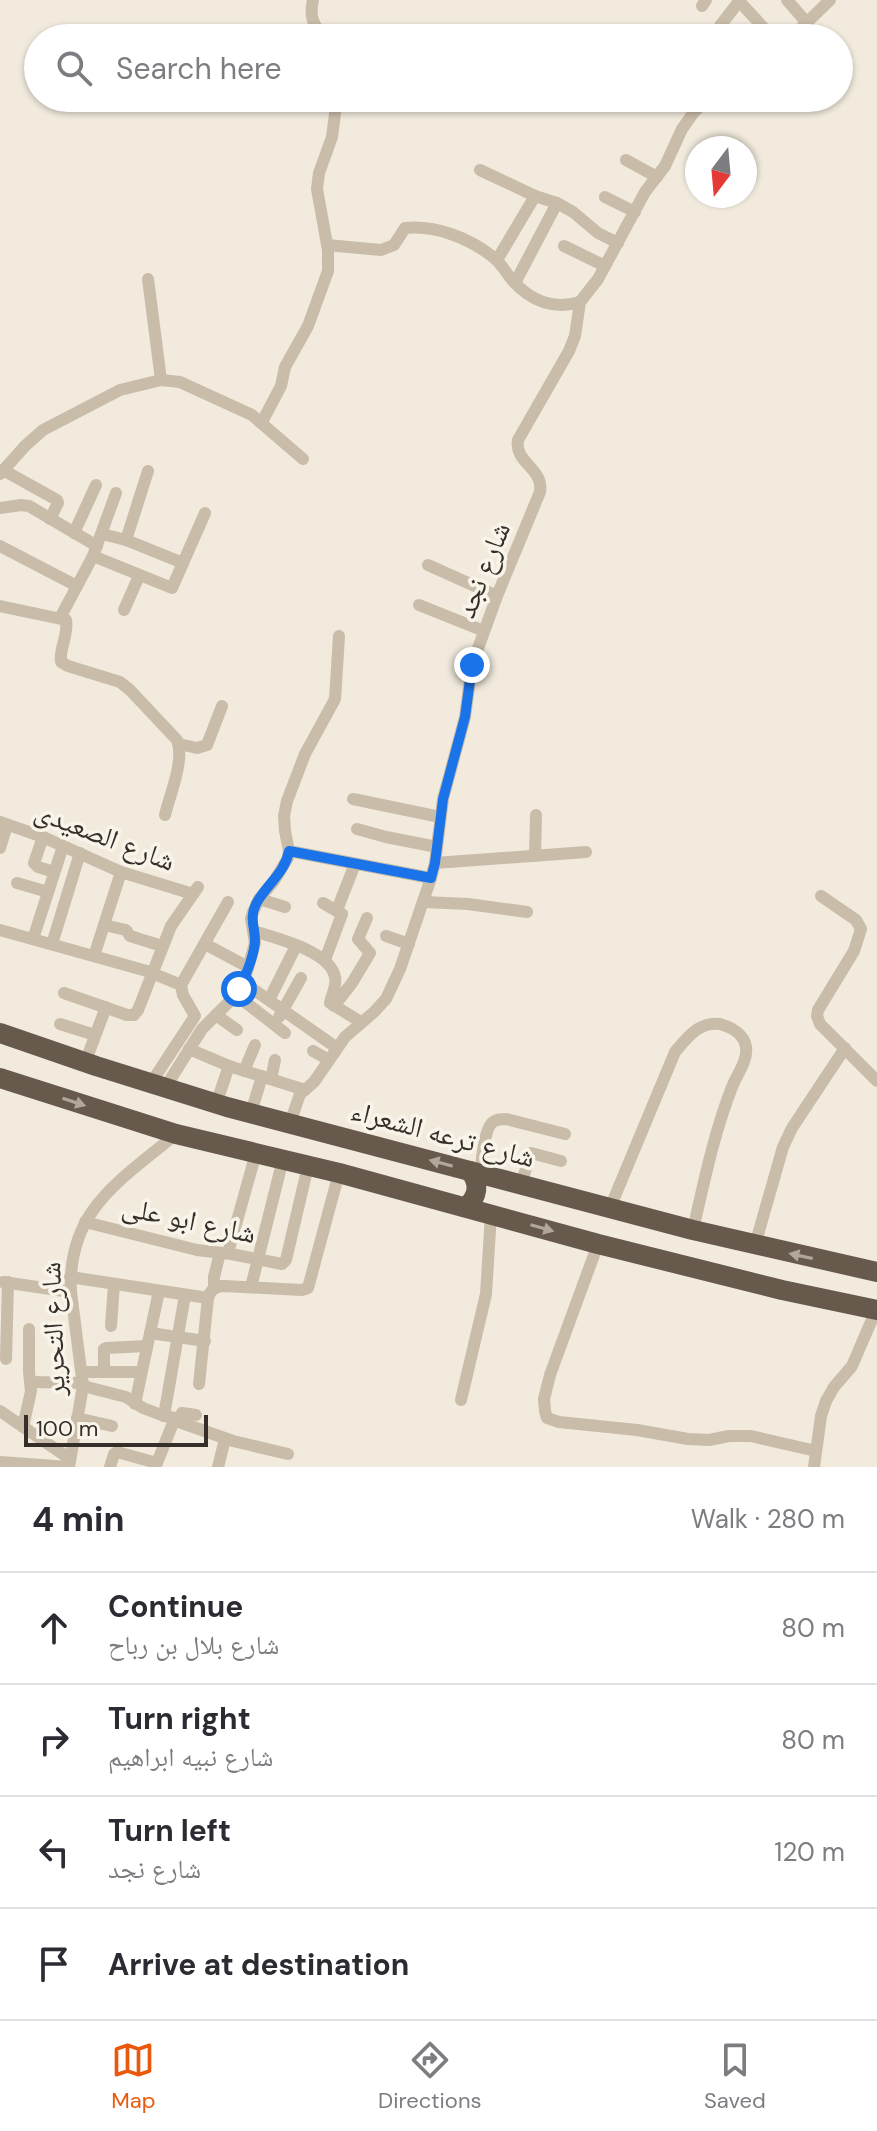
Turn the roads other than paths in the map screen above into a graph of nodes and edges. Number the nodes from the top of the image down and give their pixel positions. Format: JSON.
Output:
{"nodes":[{"id":1,"x":313,"y":0,"type":"edge"},
{"id":2,"x":740,"y":0,"type":"edge"},
{"id":3,"x":787,"y":0,"type":"edge"},
{"id":4,"x":830,"y":0,"type":"edge"},
{"id":5,"x":807,"y":23,"type":"joint"},
{"id":6,"x":314,"y":24,"type":"edge"},
{"id":7,"x":722,"y":24,"type":"edge"},
{"id":8,"x":761,"y":24,"type":"edge"},
{"id":9,"x":335,"y":112,"type":"edge"},
{"id":10,"x":696,"y":112,"type":"edge"},
{"id":11,"x":626,"y":160,"type":"dead end"},
{"id":12,"x":480,"y":170,"type":"dead end"},
{"id":13,"x":657,"y":177,"type":"junction"},
{"id":14,"x":535,"y":196,"type":"junction"},
{"id":15,"x":605,"y":197,"type":"dead end"},
{"id":16,"x":557,"y":203,"type":"junction"},
{"id":17,"x":635,"y":212,"type":"junction"},
{"id":18,"x":618,"y":243,"type":"junction"},
{"id":19,"x":327,"y":245,"type":"junction"},
{"id":20,"x":564,"y":246,"type":"dead end"},
{"id":21,"x":497,"y":260,"type":"junction"},
{"id":22,"x":605,"y":266,"type":"junction"},
{"id":23,"x":148,"y":279,"type":"dead end"},
{"id":24,"x":515,"y":283,"type":"junction"},
{"id":25,"x":580,"y":302,"type":"junction"},
{"id":26,"x":161,"y":380,"type":"junction"},
{"id":27,"x":262,"y":422,"type":"junction"},
{"id":28,"x":303,"y":459,"type":"dead end"},
{"id":29,"x":148,"y":471,"type":"dead end"},
{"id":30,"x":2,"y":472,"type":"edge"},
{"id":31,"x":96,"y":485,"type":"dead end"},
{"id":32,"x":116,"y":493,"type":"dead end"},
{"id":33,"x":0,"y":508,"type":"edge"},
{"id":34,"x":205,"y":513,"type":"dead end"},
{"id":35,"x":50,"y":519,"type":"junction"},
{"id":36,"x":74,"y":533,"type":"junction"},
{"id":37,"x":126,"y":540,"type":"junction"},
{"id":38,"x":97,"y":545,"type":"junction"},
{"id":39,"x":0,"y":546,"type":"edge"},
{"id":40,"x":183,"y":563,"type":"junction"},
{"id":41,"x":428,"y":565,"type":"dead end"},
{"id":42,"x":139,"y":576,"type":"junction"},
{"id":43,"x":77,"y":586,"type":"junction"},
{"id":44,"x":497,"y":596,"type":"junction"},
{"id":45,"x":419,"y":605,"type":"dead end"},
{"id":46,"x":0,"y":606,"type":"edge"},
{"id":47,"x":124,"y":610,"type":"dead end"},
{"id":48,"x":60,"y":618,"type":"junction"},
{"id":49,"x":484,"y":631,"type":"junction"},
{"id":50,"x":339,"y":636,"type":"dead end"},
{"id":51,"x":222,"y":706,"type":"dead end"},
{"id":52,"x":179,"y":744,"type":"junction"},
{"id":53,"x":353,"y":799,"type":"dead end"},
{"id":54,"x":165,"y":815,"type":"dead end"},
{"id":55,"x":536,"y":815,"type":"dead end"},
{"id":56,"x":440,"y":817,"type":"junction"},
{"id":57,"x":4,"y":824,"type":"edge"},
{"id":58,"x":357,"y":829,"type":"dead end"},
{"id":59,"x":43,"y":837,"type":"junction"},
{"id":60,"x":63,"y":846,"type":"junction"},
{"id":61,"x":437,"y":847,"type":"junction"},
{"id":62,"x":0,"y":848,"type":"edge"},
{"id":63,"x":289,"y":851,"type":"junction"},
{"id":64,"x":586,"y":852,"type":"dead end"},
{"id":65,"x":80,"y":853,"type":"junction"},
{"id":66,"x":535,"y":856,"type":"junction"},
{"id":67,"x":435,"y":863,"type":"junction"},
{"id":68,"x":355,"y":864,"type":"junction"},
{"id":69,"x":54,"y":872,"type":"junction"},
{"id":70,"x":121,"y":872,"type":"junction"},
{"id":71,"x":431,"y":878,"type":"junction"},
{"id":72,"x":17,"y":883,"type":"dead end"},
{"id":73,"x":48,"y":892,"type":"junction"},
{"id":74,"x":821,"y":896,"type":"dead end"},
{"id":75,"x":259,"y":899,"type":"junction"},
{"id":76,"x":228,"y":902,"type":"dead end"},
{"id":77,"x":423,"y":902,"type":"junction"},
{"id":78,"x":323,"y":903,"type":"dead end"},
{"id":79,"x":285,"y":907,"type":"dead end"},
{"id":80,"x":337,"y":910,"type":"junction"},
{"id":81,"x":527,"y":912,"type":"dead end"},
{"id":82,"x":367,"y":918,"type":"dead end"},
{"id":83,"x":104,"y":925,"type":"junction"},
{"id":84,"x":0,"y":930,"type":"edge"},
{"id":85,"x":253,"y":931,"type":"junction"},
{"id":86,"x":386,"y":936,"type":"dead end"},
{"id":87,"x":33,"y":939,"type":"junction"},
{"id":88,"x":52,"y":944,"type":"junction"},
{"id":89,"x":205,"y":944,"type":"junction"},
{"id":90,"x":409,"y":944,"type":"junction"},
{"id":91,"x":162,"y":946,"type":"junction"},
{"id":92,"x":296,"y":946,"type":"junction"},
{"id":93,"x":94,"y":956,"type":"junction"},
{"id":94,"x":325,"y":960,"type":"junction"},
{"id":95,"x":248,"y":967,"type":"junction"},
{"id":96,"x":152,"y":974,"type":"junction"},
{"id":97,"x":301,"y":978,"type":"dead end"},
{"id":98,"x":243,"y":982,"type":"junction"},
{"id":99,"x":277,"y":984,"type":"junction"},
{"id":100,"x":181,"y":985,"type":"junction"},
{"id":101,"x":64,"y":993,"type":"dead end"},
{"id":102,"x":236,"y":995,"type":"junction"},
{"id":103,"x":297,"y":996,"type":"junction"},
{"id":104,"x":269,"y":1000,"type":"junction"},
{"id":105,"x":334,"y":1006,"type":"junction"},
{"id":106,"x":106,"y":1007,"type":"junction"},
{"id":107,"x":283,"y":1010,"type":"junction"},
{"id":108,"x":216,"y":1015,"type":"junction"},
{"id":109,"x":361,"y":1022,"type":"junction"},
{"id":110,"x":77,"y":1029,"type":"junction"},
{"id":111,"x":237,"y":1030,"type":"dead end"},
{"id":112,"x":0,"y":1033,"type":"edge"},
{"id":113,"x":95,"y":1035,"type":"junction"},
{"id":114,"x":255,"y":1045,"type":"dead end"},
{"id":115,"x":337,"y":1048,"type":"junction"},
{"id":116,"x":845,"y":1048,"type":"junction"},
{"id":117,"x":189,"y":1049,"type":"junction"},
{"id":118,"x":313,"y":1051,"type":"dead end"},
{"id":119,"x":69,"y":1057,"type":"junction"},
{"id":120,"x":275,"y":1060,"type":"dead end"},
{"id":121,"x":329,"y":1060,"type":"junction"},
{"id":122,"x":229,"y":1066,"type":"junction"},
{"id":123,"x":294,"y":1070,"type":"dead end"},
{"id":124,"x":244,"y":1071,"type":"junction"},
{"id":125,"x":0,"y":1078,"type":"edge"},
{"id":126,"x":266,"y":1078,"type":"junction"},
{"id":127,"x":877,"y":1081,"type":"edge"},
{"id":128,"x":290,"y":1085,"type":"junction"},
{"id":129,"x":158,"y":1086,"type":"junction"},
{"id":130,"x":305,"y":1090,"type":"junction"},
{"id":131,"x":216,"y":1104,"type":"junction"},
{"id":132,"x":251,"y":1113,"type":"junction"},
{"id":133,"x":290,"y":1123,"type":"junction"},
{"id":134,"x":176,"y":1134,"type":"junction"},
{"id":135,"x":565,"y":1134,"type":"dead end"},
{"id":136,"x":256,"y":1153,"type":"junction"},
{"id":137,"x":283,"y":1159,"type":"junction"},
{"id":138,"x":561,"y":1161,"type":"dead end"},
{"id":139,"x":308,"y":1166,"type":"junction"},
{"id":140,"x":475,"y":1172,"type":"junction"},
{"id":141,"x":339,"y":1173,"type":"junction"},
{"id":142,"x":521,"y":1184,"type":"junction"},
{"id":143,"x":466,"y":1207,"type":"junction"},
{"id":144,"x":610,"y":1208,"type":"junction"},
{"id":145,"x":500,"y":1216,"type":"junction"},
{"id":146,"x":85,"y":1222,"type":"junction"},
{"id":147,"x":693,"y":1230,"type":"junction"},
{"id":148,"x":598,"y":1244,"type":"junction"},
{"id":149,"x":755,"y":1245,"type":"junction"},
{"id":150,"x":224,"y":1253,"type":"junction"},
{"id":151,"x":258,"y":1258,"type":"junction"},
{"id":152,"x":877,"y":1272,"type":"edge"},
{"id":153,"x":70,"y":1277,"type":"junction"},
{"id":154,"x":4,"y":1282,"type":"edge"},
{"id":155,"x":114,"y":1284,"type":"junction"},
{"id":156,"x":251,"y":1287,"type":"junction"},
{"id":157,"x":159,"y":1291,"type":"junction"},
{"id":158,"x":71,"y":1292,"type":"junction"},
{"id":159,"x":211,"y":1293,"type":"junction"},
{"id":160,"x":185,"y":1295,"type":"junction"},
{"id":161,"x":876,"y":1310,"type":"edge"},
{"id":162,"x":111,"y":1326,"type":"dead end"},
{"id":163,"x":29,"y":1329,"type":"dead end"},
{"id":164,"x":178,"y":1337,"type":"junction"},
{"id":165,"x":148,"y":1340,"type":"junction"},
{"id":166,"x":205,"y":1341,"type":"junction"},
{"id":167,"x":6,"y":1359,"type":"dead end"},
{"id":168,"x":104,"y":1372,"type":"junction"},
{"id":169,"x":141,"y":1372,"type":"junction"},
{"id":170,"x":83,"y":1380,"type":"junction"},
{"id":171,"x":31,"y":1382,"type":"junction"},
{"id":172,"x":199,"y":1384,"type":"dead end"},
{"id":173,"x":461,"y":1400,"type":"dead end"},
{"id":174,"x":135,"y":1404,"type":"junction"},
{"id":175,"x":0,"y":1411,"type":"edge"},
{"id":176,"x":196,"y":1415,"type":"dead end"},
{"id":177,"x":77,"y":1418,"type":"junction"},
{"id":178,"x":173,"y":1419,"type":"junction"},
{"id":179,"x":112,"y":1426,"type":"dead end"},
{"id":180,"x":23,"y":1427,"type":"junction"},
{"id":181,"x":225,"y":1439,"type":"junction"},
{"id":182,"x":816,"y":1451,"type":"junction"},
{"id":183,"x":288,"y":1454,"type":"dead end"},
{"id":184,"x":0,"y":1462,"type":"edge"},
{"id":185,"x":70,"y":1463,"type":"edge"},
{"id":186,"x":155,"y":1466,"type":"edge"},
{"id":187,"x":110,"y":1467,"type":"edge"},
{"id":188,"x":218,"y":1467,"type":"edge"},
{"id":189,"x":814,"y":1467,"type":"edge"}],
"edges":[{"from":1,"to":6,"type":"street"},
{"from":2,"to":7,"type":"street"},
{"from":2,"to":8,"type":"street"},
{"from":3,"to":5,"type":"street"},
{"from":4,"to":5,"type":"street"},
{"from":9,"to":19,"type":"street"},
{"from":10,"to":13,"type":"street","name":"شارع نجد"},
{"from":11,"to":13,"type":"street"},
{"from":12,"to":14,"type":"street"},
{"from":13,"to":17,"type":"street","name":"شارع نجد"},
{"from":14,"to":16,"type":"street"},
{"from":14,"to":21,"type":"street"},
{"from":15,"to":17,"type":"street"},
{"from":16,"to":18,"type":"street"},
{"from":16,"to":24,"type":"street"},
{"from":17,"to":18,"type":"street","name":"شارع نجد"},
{"from":18,"to":22,"type":"street","name":"شارع نجد"},
{"from":19,"to":21,"type":"street"},
{"from":19,"to":27,"type":"street"},
{"from":20,"to":22,"type":"street"},
{"from":21,"to":24,"type":"street"},
{"from":22,"to":25,"type":"street","name":"شارع نجد"},
{"from":23,"to":26,"type":"street"},
{"from":24,"to":25,"type":"street"},
{"from":25,"to":44,"type":"street","name":"شارع نجد"},
{"from":26,"to":27,"type":"street"},
{"from":26,"to":30,"type":"street"},
{"from":27,"to":28,"type":"street"},
{"from":29,"to":37,"type":"street"},
{"from":30,"to":35,"type":"street"},
{"from":31,"to":36,"type":"street"},
{"from":32,"to":38,"type":"street"},
{"from":33,"to":35,"type":"street"},
{"from":34,"to":40,"type":"street"},
{"from":35,"to":36,"type":"street"},
{"from":36,"to":38,"type":"street"},
{"from":37,"to":38,"type":"street"},
{"from":37,"to":40,"type":"street"},
{"from":38,"to":42,"type":"street"},
{"from":38,"to":43,"type":"street"},
{"from":39,"to":43,"type":"street"},
{"from":40,"to":42,"type":"street"},
{"from":41,"to":44,"type":"street"},
{"from":42,"to":47,"type":"street"},
{"from":43,"to":48,"type":"street"},
{"from":44,"to":49,"type":"street","name":"شارع نجد"},
{"from":45,"to":49,"type":"street"},
{"from":46,"to":48,"type":"street"},
{"from":48,"to":52,"type":"street"},
{"from":49,"to":56,"type":"street","name":"شارع نجد"},
{"from":50,"to":63,"type":"street"},
{"from":51,"to":52,"type":"street"},
{"from":52,"to":54,"type":"street"},
{"from":53,"to":56,"type":"street"},
{"from":55,"to":66,"type":"street"},
{"from":56,"to":61,"type":"street","name":"شارع نجد"},
{"from":57,"to":59,"type":"street","name":"شارع الصعيدى"},
{"from":57,"to":62,"type":"street"},
{"from":58,"to":61,"type":"street"},
{"from":59,"to":60,"type":"street","name":"شارع الصعيدى"},
{"from":59,"to":69,"type":"street"},
{"from":60,"to":65,"type":"street","name":"شارع الصعيدى"},
{"from":60,"to":69,"type":"street"},
{"from":61,"to":67,"type":"street","name":"شارع نجد"},
{"from":63,"to":68,"type":"street"},
{"from":63,"to":75,"type":"street"},
{"from":64,"to":66,"type":"street"},
{"from":65,"to":70,"type":"street","name":"شارع الصعيدى"},
{"from":65,"to":88,"type":"street"},
{"from":66,"to":67,"type":"street"},
{"from":67,"to":71,"type":"street","name":"شارع نجد"},
{"from":68,"to":71,"type":"street"},
{"from":68,"to":80,"type":"street"},
{"from":69,"to":73,"type":"street"},
{"from":70,"to":83,"type":"street"},
{"from":70,"to":91,"type":"street","name":"شارع الصعيدى"},
{"from":71,"to":77,"type":"street","name":"شارع نجد"},
{"from":72,"to":73,"type":"street"},
{"from":73,"to":87,"type":"street"},
{"from":74,"to":116,"type":"street"},
{"from":75,"to":79,"type":"street"},
{"from":75,"to":85,"type":"street"},
{"from":76,"to":89,"type":"street"},
{"from":77,"to":81,"type":"street"},
{"from":77,"to":90,"type":"street","name":"شارع نجد"},
{"from":78,"to":80,"type":"street"},
{"from":80,"to":94,"type":"street"},
{"from":82,"to":105,"type":"street"},
{"from":83,"to":91,"type":"street"},
{"from":83,"to":93,"type":"street"},
{"from":84,"to":87,"type":"street"},
{"from":85,"to":92,"type":"street"},
{"from":85,"to":95,"type":"street"},
{"from":86,"to":90,"type":"street"},
{"from":87,"to":88,"type":"street"},
{"from":88,"to":93,"type":"street"},
{"from":89,"to":95,"type":"street"},
{"from":89,"to":100,"type":"street"},
{"from":90,"to":109,"type":"street","name":"شارع نجد"},
{"from":91,"to":96,"type":"street"},
{"from":92,"to":94,"type":"street"},
{"from":92,"to":99,"type":"street"},
{"from":93,"to":96,"type":"street"},
{"from":94,"to":105,"type":"street"},
{"from":95,"to":98,"type":"street"},
{"from":96,"to":100,"type":"street"},
{"from":96,"to":106,"type":"street"},
{"from":97,"to":103,"type":"street"},
{"from":98,"to":102,"type":"street"},
{"from":98,"to":104,"type":"street"},
{"from":99,"to":103,"type":"street"},
{"from":99,"to":104,"type":"street"},
{"from":100,"to":129,"type":"street"},
{"from":101,"to":106,"type":"street"},
{"from":102,"to":107,"type":"street"},
{"from":102,"to":108,"type":"street"},
{"from":103,"to":107,"type":"street"},
{"from":104,"to":107,"type":"street"},
{"from":105,"to":109,"type":"street"},
{"from":106,"to":113,"type":"street"},
{"from":107,"to":115,"type":"street"},
{"from":108,"to":111,"type":"street"},
{"from":108,"to":117,"type":"street"},
{"from":109,"to":115,"type":"street","name":"شارع نجد"},
{"from":110,"to":113,"type":"street"},
{"from":110,"to":119,"type":"street"},
{"from":110,"to":119,"type":"street"},
{"from":112,"to":119,"type":"highway","name":"شارع ترعه الشعراء"},
{"from":113,"to":119,"type":"street"},
{"from":114,"to":124,"type":"street"},
{"from":115,"to":121,"type":"street","name":"شارع نجد"},
{"from":116,"to":127,"type":"street"},
{"from":116,"to":149,"type":"street"},
{"from":117,"to":122,"type":"street"},
{"from":117,"to":129,"type":"street"},
{"from":118,"to":121,"type":"street"},
{"from":119,"to":129,"type":"highway","name":"شارع ترعه الشعراء"},
{"from":120,"to":126,"type":"street"},
{"from":121,"to":130,"type":"street","name":"شارع نجد"},
{"from":122,"to":124,"type":"street"},
{"from":122,"to":131,"type":"street"},
{"from":123,"to":128,"type":"street"},
{"from":124,"to":126,"type":"street"},
{"from":125,"to":134,"type":"highway","one_way":true},
{"from":126,"to":128,"type":"street"},
{"from":126,"to":132,"type":"street"},
{"from":128,"to":130,"type":"street"},
{"from":129,"to":131,"type":"highway","name":"شارع ترعه الشعراء"},
{"from":130,"to":133,"type":"street","name":"شارع نجد"},
{"from":131,"to":132,"type":"highway","name":"شارع ترعه الشعراء"},
{"from":132,"to":133,"type":"highway","name":"شارع ترعه الشعراء"},
{"from":140,"to":133,"type":"highway","name":"شارع ترعه الشعراء","one_way":true},
{"from":134,"to":136,"type":"highway"},
{"from":134,"to":146,"type":"street","name":"شارع التحرير"},
{"from":135,"to":140,"type":"street"},
{"from":136,"to":137,"type":"highway"},
{"from":136,"to":150,"type":"street"},
{"from":137,"to":139,"type":"highway"},
{"from":137,"to":151,"type":"street"},
{"from":138,"to":142,"type":"street"},
{"from":139,"to":141,"type":"highway"},
{"from":139,"to":151,"type":"street","name":"شارع ابو على"},
{"from":140,"to":142,"type":"highway","name":"شارع ترعه الشعراء"},
{"from":140,"to":143,"type":"highway"},
{"from":141,"to":143,"type":"highway"},
{"from":141,"to":156,"type":"street"},
{"from":142,"to":144,"type":"highway","name":"شارع ترعه الشعراء"},
{"from":142,"to":145,"type":"highway"},
{"from":143,"to":145,"type":"highway"},
{"from":144,"to":147,"type":"highway","name":"شارع ترعه الشعراء"},
{"from":144,"to":147,"type":"street"},
{"from":145,"to":148,"type":"highway","one_way":true},
{"from":145,"to":173,"type":"street"},
{"from":146,"to":150,"type":"street","name":"شارع ابو على"},
{"from":146,"to":153,"type":"street","name":"شارع التحرير"},
{"from":147,"to":149,"type":"highway","name":"شارع ترعه الشعراء"},
{"from":148,"to":161,"type":"highway"},
{"from":148,"to":182,"type":"street"},
{"from":152,"to":149,"type":"highway","name":"شارع ترعه الشعراء","one_way":true},
{"from":150,"to":151,"type":"street","name":"شارع ابو على"},
{"from":150,"to":159,"type":"street"},
{"from":151,"to":156,"type":"street"},
{"from":153,"to":155,"type":"street"},
{"from":153,"to":158,"type":"street","name":"شارع التحرير"},
{"from":154,"to":158,"type":"street"},
{"from":154,"to":167,"type":"street"},
{"from":155,"to":157,"type":"street"},
{"from":155,"to":162,"type":"street"},
{"from":156,"to":159,"type":"street"},
{"from":157,"to":160,"type":"street"},
{"from":157,"to":165,"type":"street"},
{"from":158,"to":170,"type":"street","name":"شارع التحرير"},
{"from":159,"to":160,"type":"street"},
{"from":159,"to":166,"type":"street"},
{"from":160,"to":164,"type":"street"},
{"from":161,"to":182,"type":"street"},
{"from":163,"to":171,"type":"street"},
{"from":164,"to":165,"type":"street"},
{"from":164,"to":166,"type":"street"},
{"from":164,"to":178,"type":"street"},
{"from":165,"to":168,"type":"street"},
{"from":165,"to":169,"type":"street"},
{"from":166,"to":172,"type":"street"},
{"from":168,"to":169,"type":"street"},
{"from":168,"to":170,"type":"street"},
{"from":169,"to":174,"type":"street"},
{"from":170,"to":171,"type":"street"},
{"from":170,"to":174,"type":"street"},
{"from":170,"to":177,"type":"street","name":"شارع التحرير"},
{"from":171,"to":180,"type":"street"},
{"from":174,"to":178,"type":"street"},
{"from":175,"to":180,"type":"street"},
{"from":176,"to":178,"type":"street"},
{"from":177,"to":179,"type":"street"},
{"from":177,"to":185,"type":"street","name":"شارع التحرير"},
{"from":178,"to":181,"type":"street"},
{"from":178,"to":186,"type":"street"},
{"from":180,"to":185,"type":"street"},
{"from":181,"to":183,"type":"street"},
{"from":181,"to":188,"type":"street"},
{"from":182,"to":189,"type":"street"},
{"from":184,"to":185,"type":"street"},
{"from":186,"to":187,"type":"street"}]}
